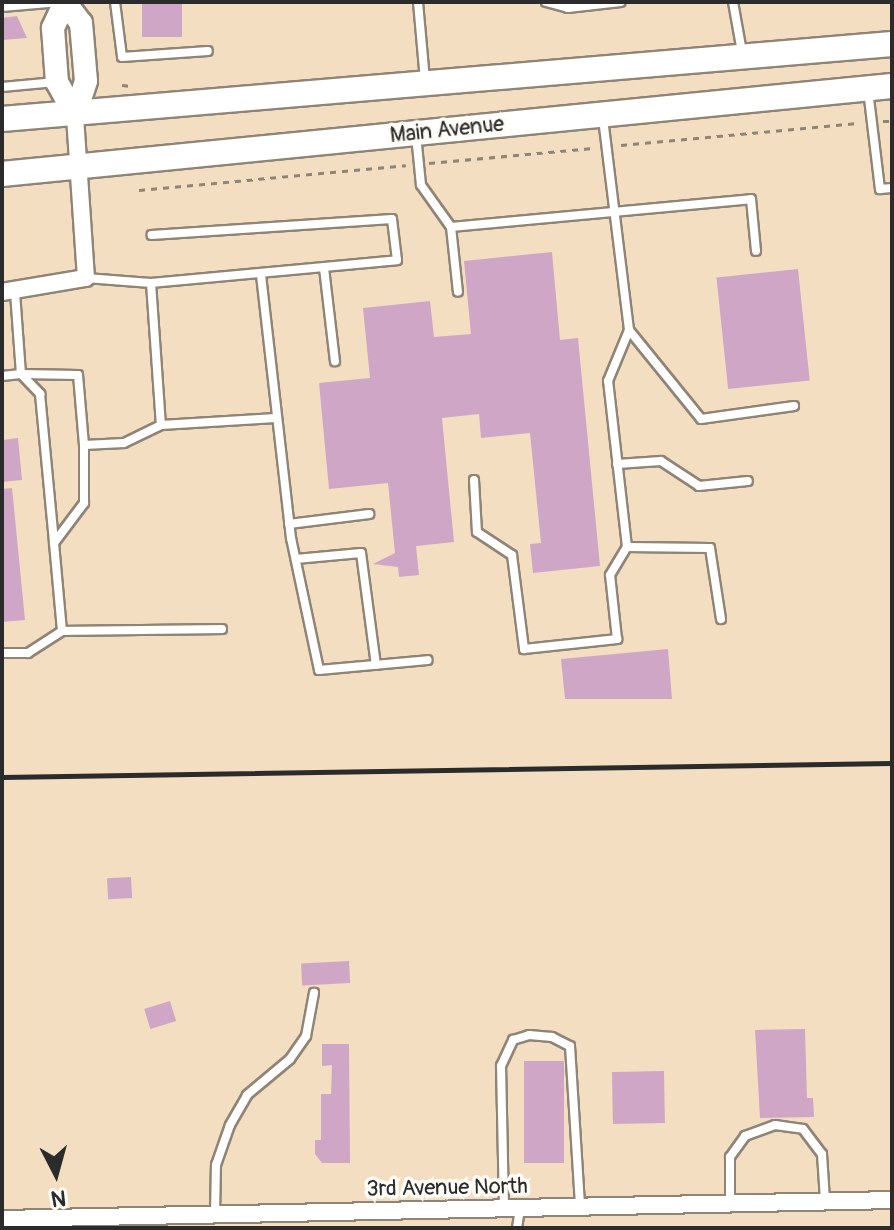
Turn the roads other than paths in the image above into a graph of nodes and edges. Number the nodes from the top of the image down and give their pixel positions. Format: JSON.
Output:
{"nodes":[{"id":1,"x":65,"y":2,"type":"edge"},
{"id":2,"x":115,"y":2,"type":"edge"},
{"id":3,"x":418,"y":2,"type":"edge"},
{"id":4,"x":546,"y":2,"type":"edge"},
{"id":5,"x":621,"y":2,"type":"edge"},
{"id":6,"x":733,"y":2,"type":"edge"},
{"id":7,"x":2,"y":7,"type":"edge"},
{"id":8,"x":892,"y":44,"type":"edge"},
{"id":9,"x":208,"y":51,"type":"dead end"},
{"id":10,"x":742,"y":56,"type":"junction"},
{"id":11,"x":57,"y":82,"type":"junction"},
{"id":12,"x":2,"y":87,"type":"edge"},
{"id":13,"x":425,"y":87,"type":"junction"},
{"id":14,"x":880,"y":88,"type":"edge"},
{"id":15,"x":75,"y":115,"type":"junction"},
{"id":16,"x":603,"y":115,"type":"junction"},
{"id":17,"x":2,"y":119,"type":"edge"},
{"id":18,"x":416,"y":133,"type":"junction"},
{"id":19,"x":77,"y":166,"type":"junction"},
{"id":20,"x":2,"y":174,"type":"edge"},
{"id":21,"x":892,"y":188,"type":"edge"},
{"id":22,"x":613,"y":212,"type":"junction"},
{"id":23,"x":451,"y":227,"type":"junction"},
{"id":24,"x":152,"y":235,"type":"dead end"},
{"id":25,"x":756,"y":251,"type":"dead end"},
{"id":26,"x":324,"y":268,"type":"junction"},
{"id":27,"x":261,"y":275,"type":"junction"},
{"id":28,"x":86,"y":278,"type":"junction"},
{"id":29,"x":151,"y":283,"type":"junction"},
{"id":30,"x":8,"y":292,"type":"edge"},
{"id":31,"x":458,"y":292,"type":"dead end"},
{"id":32,"x":629,"y":330,"type":"junction"},
{"id":33,"x":335,"y":361,"type":"dead end"},
{"id":34,"x":21,"y":374,"type":"junction"},
{"id":35,"x":2,"y":376,"type":"edge"},
{"id":36,"x":794,"y":406,"type":"dead end"},
{"id":37,"x":276,"y":418,"type":"junction"},
{"id":38,"x":161,"y":425,"type":"junction"},
{"id":39,"x":84,"y":445,"type":"junction"},
{"id":40,"x":617,"y":464,"type":"junction"},
{"id":41,"x":474,"y":480,"type":"dead end"},
{"id":42,"x":748,"y":481,"type":"dead end"},
{"id":43,"x":369,"y":514,"type":"dead end"},
{"id":44,"x":289,"y":524,"type":"junction"},
{"id":45,"x":54,"y":543,"type":"junction"},
{"id":46,"x":627,"y":547,"type":"junction"},
{"id":47,"x":296,"y":559,"type":"junction"},
{"id":48,"x":721,"y":619,"type":"dead end"},
{"id":49,"x":222,"y":629,"type":"dead end"},
{"id":50,"x":62,"y":631,"type":"junction"},
{"id":51,"x":2,"y":653,"type":"edge"},
{"id":52,"x":428,"y":660,"type":"dead end"},
{"id":53,"x":376,"y":665,"type":"junction"},
{"id":54,"x":314,"y":993,"type":"dead end"},
{"id":55,"x":892,"y":1200,"type":"edge"},
{"id":56,"x":825,"y":1201,"type":"junction"},
{"id":57,"x":730,"y":1204,"type":"junction"},
{"id":58,"x":580,"y":1207,"type":"junction"},
{"id":59,"x":512,"y":1209,"type":"junction"},
{"id":60,"x":2,"y":1219,"type":"edge"},
{"id":61,"x":208,"y":1220,"type":"edge"},
{"id":62,"x":116,"y":1222,"type":"edge"},
{"id":63,"x":517,"y":1228,"type":"edge"}],
"edges":[{"from":1,"to":7,"type":"lane"},
{"from":1,"to":11,"type":"street"},
{"from":1,"to":15,"type":"street"},
{"from":2,"to":9,"type":"lane"},
{"from":3,"to":13,"type":"lane"},
{"from":4,"to":5,"type":"lane"},
{"from":6,"to":10,"type":"lane"},
{"from":8,"to":10,"type":"main road","name":"Main Avenue"},
{"from":10,"to":13,"type":"main road","name":"Main Avenue"},
{"from":11,"to":12,"type":"lane"},
{"from":11,"to":15,"type":"street"},
{"from":13,"to":15,"type":"main road","name":"Main Avenue"},
{"from":14,"to":16,"type":"main road","name":"Main Avenue"},
{"from":14,"to":21,"type":"lane"},
{"from":15,"to":17,"type":"main road","name":"Main Avenue"},
{"from":15,"to":19,"type":"street"},
{"from":16,"to":18,"type":"main road","name":"Main Avenue"},
{"from":16,"to":22,"type":"lane"},
{"from":18,"to":19,"type":"main road","name":"Main Avenue"},
{"from":18,"to":23,"type":"lane"},
{"from":19,"to":20,"type":"main road","name":"Main Avenue"},
{"from":19,"to":28,"type":"street"},
{"from":22,"to":23,"type":"lane"},
{"from":22,"to":25,"type":"lane"},
{"from":22,"to":32,"type":"lane"},
{"from":23,"to":31,"type":"lane"},
{"from":24,"to":26,"type":"lane"},
{"from":26,"to":27,"type":"lane"},
{"from":26,"to":33,"type":"lane"},
{"from":27,"to":29,"type":"lane"},
{"from":27,"to":37,"type":"lane"},
{"from":28,"to":29,"type":"lane"},
{"from":28,"to":30,"type":"street"},
{"from":29,"to":38,"type":"lane"},
{"from":30,"to":34,"type":"lane"},
{"from":32,"to":36,"type":"lane"},
{"from":32,"to":40,"type":"lane"},
{"from":34,"to":35,"type":"lane"},
{"from":34,"to":39,"type":"lane"},
{"from":34,"to":45,"type":"lane"},
{"from":37,"to":38,"type":"lane"},
{"from":37,"to":44,"type":"lane"},
{"from":38,"to":39,"type":"lane"},
{"from":39,"to":45,"type":"lane"},
{"from":40,"to":42,"type":"lane"},
{"from":40,"to":46,"type":"lane"},
{"from":41,"to":46,"type":"lane"},
{"from":43,"to":44,"type":"lane"},
{"from":44,"to":47,"type":"lane"},
{"from":45,"to":50,"type":"lane"},
{"from":46,"to":48,"type":"lane"},
{"from":47,"to":53,"type":"lane"},
{"from":47,"to":53,"type":"lane"},
{"from":49,"to":50,"type":"lane"},
{"from":50,"to":51,"type":"lane"},
{"from":52,"to":53,"type":"lane"},
{"from":54,"to":61,"type":"lane"},
{"from":55,"to":56,"type":"street","name":"3rd Avenue North"},
{"from":56,"to":57,"type":"street","name":"3rd Avenue North"},
{"from":56,"to":57,"type":"lane"},
{"from":57,"to":58,"type":"street","name":"3rd Avenue North"},
{"from":58,"to":59,"type":"street","name":"3rd Avenue North"},
{"from":58,"to":59,"type":"lane"},
{"from":59,"to":61,"type":"street","name":"3rd Avenue North"},
{"from":59,"to":63,"type":"lane"},
{"from":60,"to":62,"type":"street","name":"3rd Avenue North"},
{"from":61,"to":62,"type":"street","name":"3rd Avenue North"}]}
